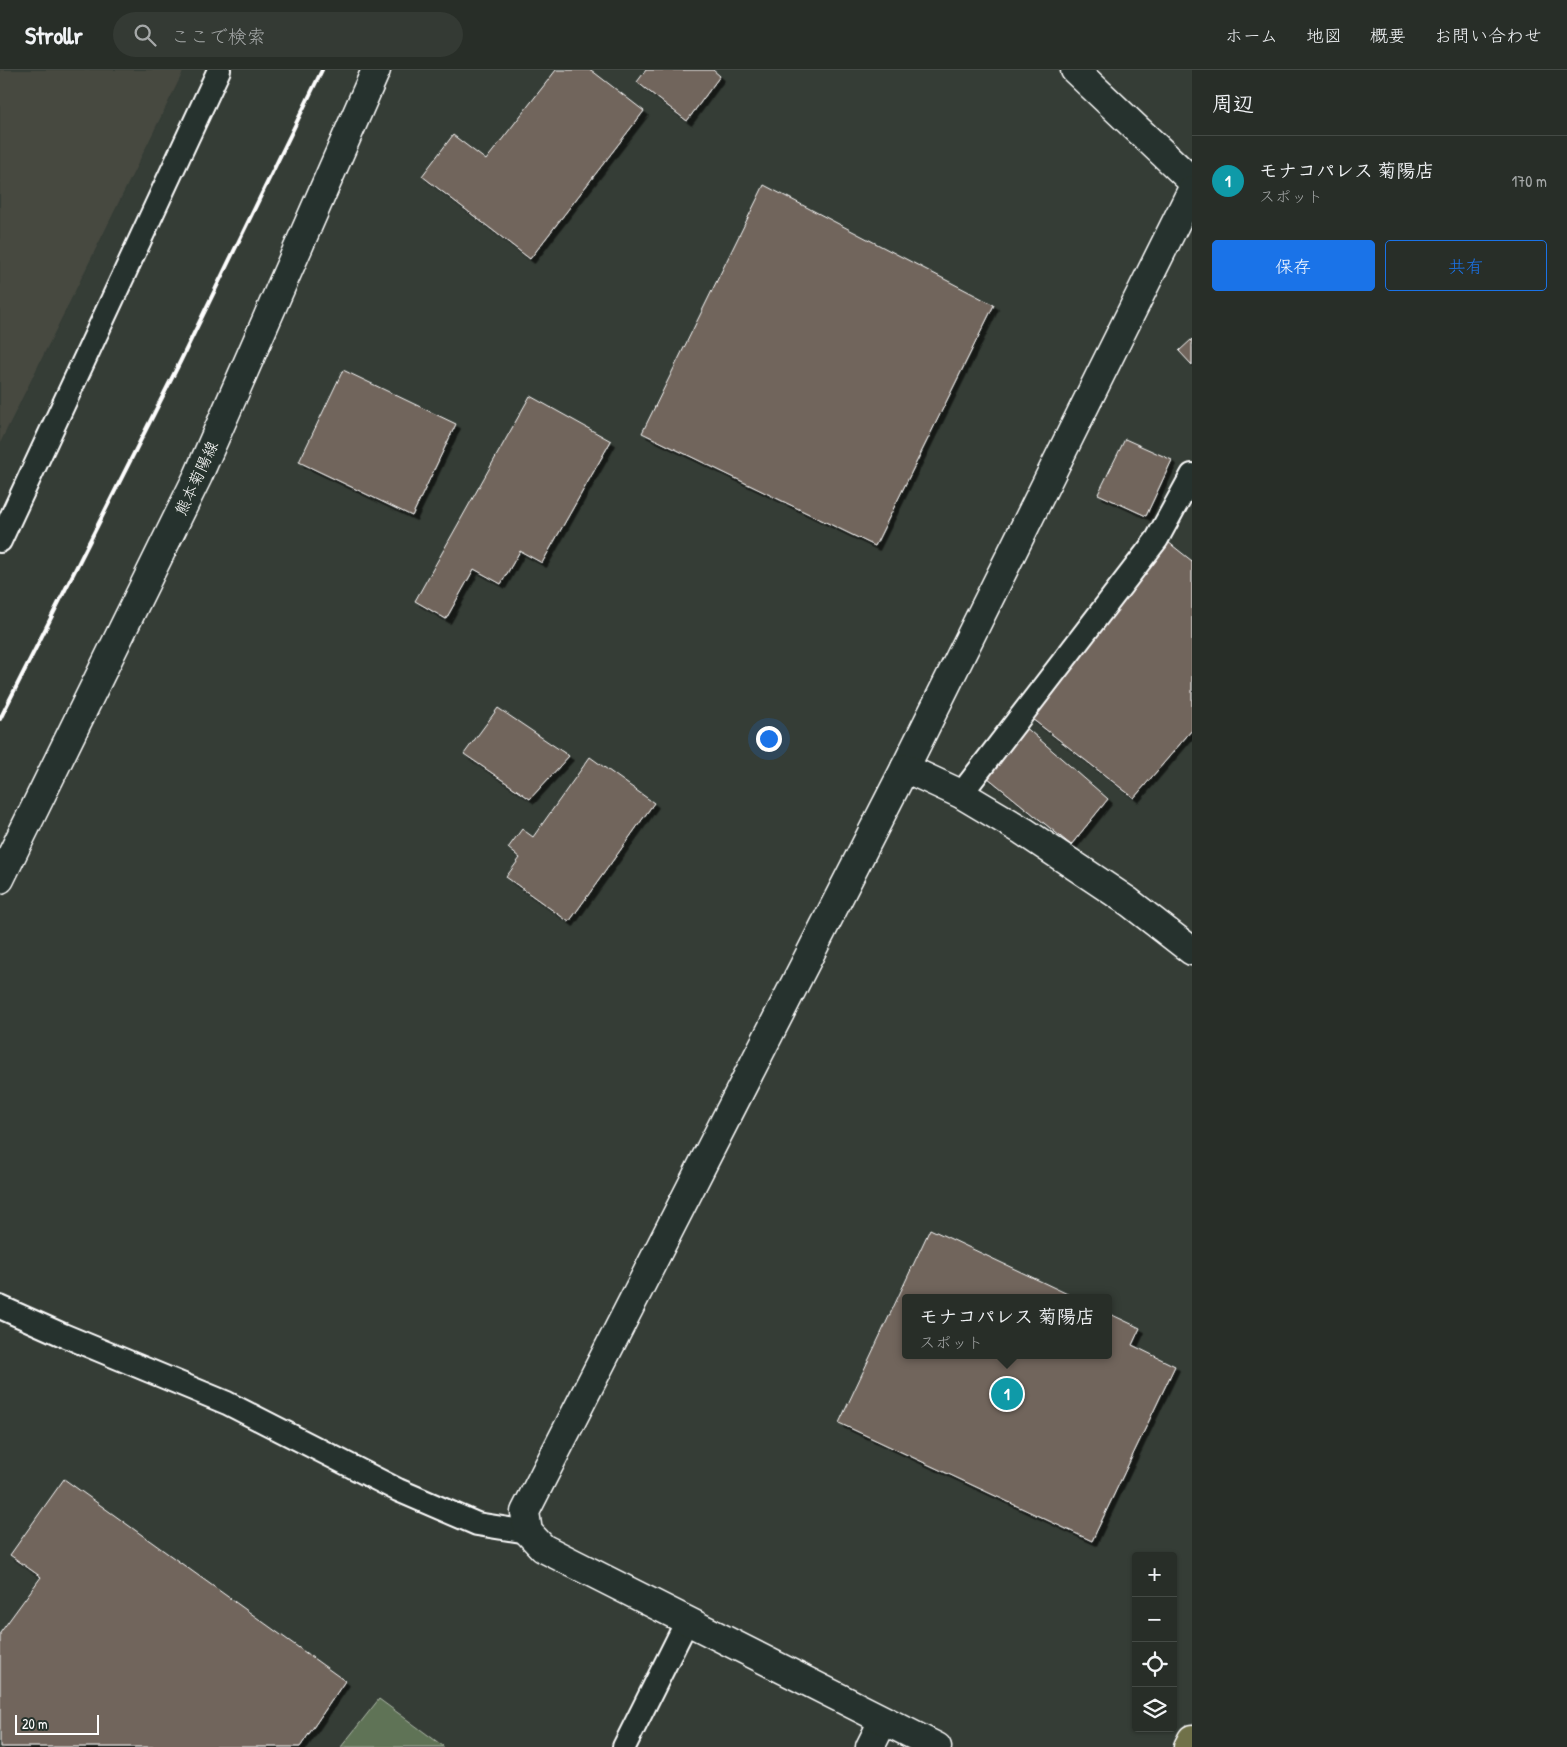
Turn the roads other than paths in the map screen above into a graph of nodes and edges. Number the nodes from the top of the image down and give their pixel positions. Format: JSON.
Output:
{"nodes":[{"id":1,"x":218,"y":70,"type":"edge"},
{"id":2,"x":376,"y":70,"type":"edge"},
{"id":3,"x":1075,"y":70,"type":"edge"},
{"id":4,"x":1192,"y":181,"type":"edge"},
{"id":5,"x":1192,"y":190,"type":"edge"},
{"id":6,"x":1192,"y":475,"type":"edge"},
{"id":7,"x":0,"y":541,"type":"edge"},
{"id":8,"x":905,"y":768,"type":"junction"},
{"id":9,"x":961,"y":794,"type":"junction"},
{"id":10,"x":0,"y":879,"type":"edge"},
{"id":11,"x":1192,"y":951,"type":"edge"},
{"id":12,"x":0,"y":1308,"type":"edge"},
{"id":13,"x":528,"y":1532,"type":"junction"},
{"id":14,"x":687,"y":1621,"type":"junction"},
{"id":15,"x":883,"y":1721,"type":"junction"},
{"id":16,"x":1192,"y":1740,"type":"edge"},
{"id":17,"x":624,"y":1747,"type":"edge"},
{"id":18,"x":870,"y":1747,"type":"edge"},
{"id":19,"x":937,"y":1747,"type":"edge"},
{"id":20,"x":1188,"y":1747,"type":"edge"}],
"edges":[{"from":1,"to":7,"type":"street"},
{"from":2,"to":10,"type":"street","name":"熊本菊陽線"},
{"from":3,"to":4,"type":"street"},
{"from":5,"to":8,"type":"street"},
{"from":6,"to":9,"type":"street"},
{"from":8,"to":9,"type":"street"},
{"from":8,"to":13,"type":"street"},
{"from":9,"to":11,"type":"street"},
{"from":12,"to":13,"type":"street"},
{"from":13,"to":14,"type":"street"},
{"from":14,"to":15,"type":"street"},
{"from":14,"to":17,"type":"street"},
{"from":15,"to":18,"type":"street"},
{"from":15,"to":19,"type":"street"},
{"from":16,"to":20,"type":"highway"}]}
